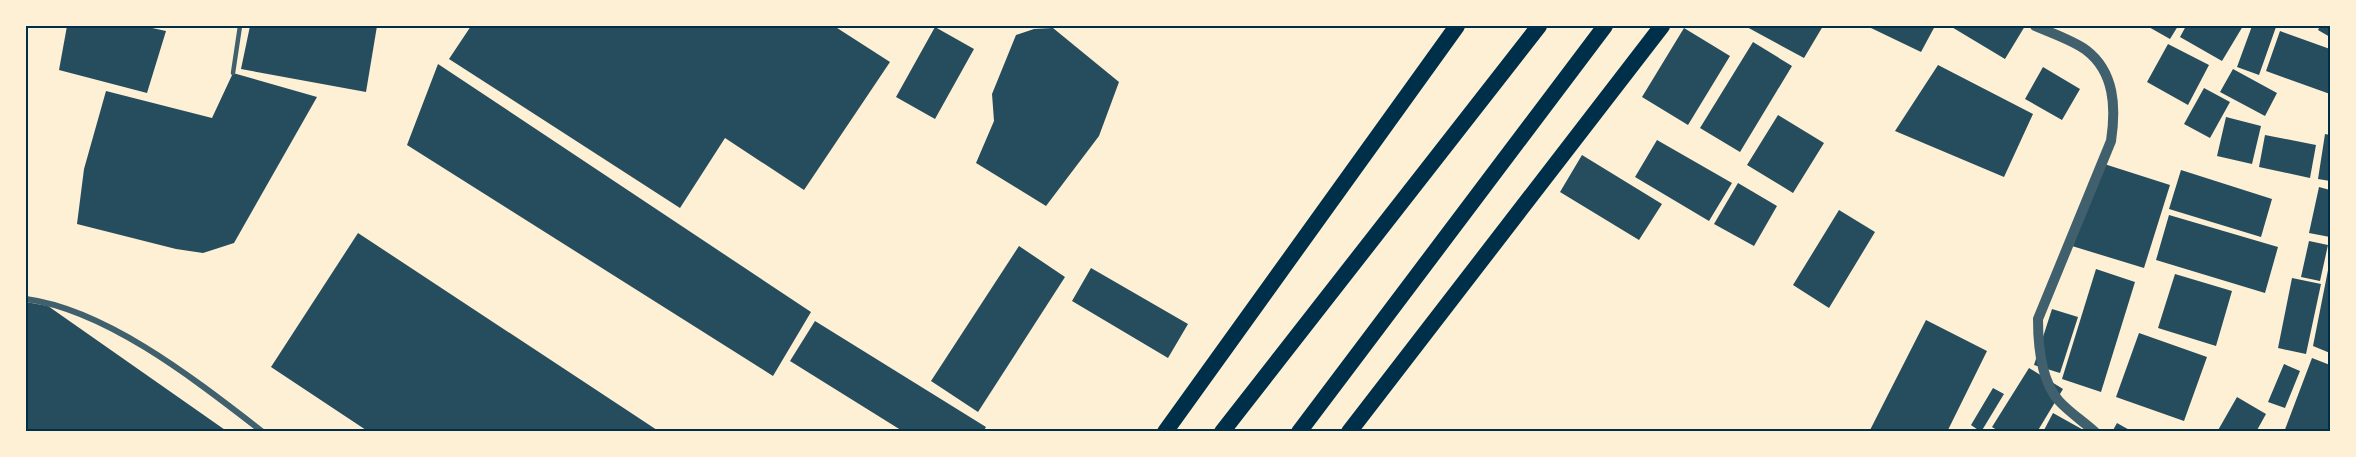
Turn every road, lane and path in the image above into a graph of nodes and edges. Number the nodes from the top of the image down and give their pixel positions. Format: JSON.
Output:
{"nodes":[{"id":1,"x":240,"y":26,"type":"edge"},
{"id":2,"x":1457,"y":26,"type":"edge"},
{"id":3,"x":1539,"y":26,"type":"edge"},
{"id":4,"x":1605,"y":26,"type":"edge"},
{"id":5,"x":1662,"y":26,"type":"edge"},
{"id":6,"x":2035,"y":26,"type":"edge"},
{"id":7,"x":233,"y":73,"type":"dead end"},
{"id":8,"x":26,"y":299,"type":"edge"},
{"id":9,"x":263,"y":432,"type":"edge"},
{"id":10,"x":1165,"y":432,"type":"edge"},
{"id":11,"x":1222,"y":432,"type":"edge"},
{"id":12,"x":1299,"y":432,"type":"edge"},
{"id":13,"x":1349,"y":432,"type":"edge"},
{"id":14,"x":2096,"y":432,"type":"edge"}],
"edges":[{"from":1,"to":7,"type":"lane"},
{"from":2,"to":10,"type":"highway"},
{"from":3,"to":11,"type":"highway"},
{"from":4,"to":12,"type":"highway"},
{"from":5,"to":13,"type":"highway"},
{"from":6,"to":14,"type":"street"},
{"from":8,"to":9,"type":"street"}]}
